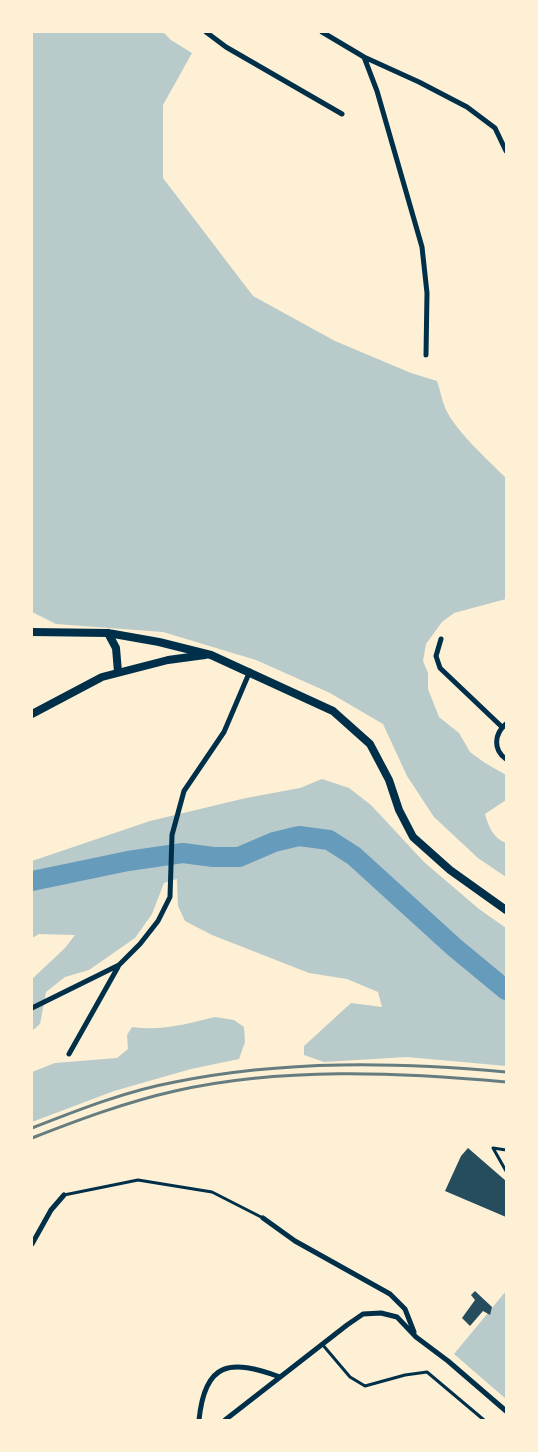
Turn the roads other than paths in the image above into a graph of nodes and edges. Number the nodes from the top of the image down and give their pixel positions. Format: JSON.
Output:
{"nodes":[{"id":1,"x":206,"y":32,"type":"edge"},
{"id":2,"x":322,"y":32,"type":"edge"},
{"id":3,"x":364,"y":57,"type":"junction"},
{"id":4,"x":342,"y":114,"type":"dead end"},
{"id":5,"x":495,"y":128,"type":"junction"},
{"id":6,"x":507,"y":134,"type":"edge"},
{"id":7,"x":507,"y":151,"type":"edge"},
{"id":8,"x":426,"y":354,"type":"dead end"},
{"id":9,"x":32,"y":632,"type":"edge"},
{"id":10,"x":108,"y":633,"type":"junction"},
{"id":11,"x":441,"y":639,"type":"dead end"},
{"id":12,"x":212,"y":655,"type":"junction"},
{"id":13,"x":250,"y":671,"type":"junction"},
{"id":14,"x":118,"y":672,"type":"junction"},
{"id":15,"x":32,"y":714,"type":"edge"},
{"id":16,"x":504,"y":726,"type":"edge"},
{"id":17,"x":507,"y":759,"type":"edge"},
{"id":18,"x":507,"y":910,"type":"edge"},
{"id":19,"x":119,"y":965,"type":"junction"},
{"id":20,"x":32,"y":1008,"type":"edge"},
{"id":21,"x":69,"y":1054,"type":"dead end"},
{"id":22,"x":507,"y":1150,"type":"edge"},
{"id":23,"x":507,"y":1171,"type":"edge"},
{"id":24,"x":64,"y":1195,"type":"joint"},
{"id":25,"x":263,"y":1218,"type":"joint"},
{"id":26,"x":32,"y":1244,"type":"edge"},
{"id":27,"x":416,"y":1337,"type":"junction"},
{"id":28,"x":322,"y":1344,"type":"junction"},
{"id":29,"x":280,"y":1377,"type":"junction"},
{"id":30,"x":507,"y":1411,"type":"edge"},
{"id":31,"x":199,"y":1420,"type":"edge"},
{"id":32,"x":225,"y":1420,"type":"edge"},
{"id":33,"x":484,"y":1420,"type":"edge"}],
"edges":[{"from":1,"to":4,"type":"street"},
{"from":2,"to":3,"type":"street"},
{"from":3,"to":5,"type":"street"},
{"from":3,"to":8,"type":"street"},
{"from":5,"to":6,"type":"street"},
{"from":5,"to":7,"type":"street"},
{"from":9,"to":10,"type":"main road"},
{"from":10,"to":12,"type":"main road"},
{"from":10,"to":14,"type":"main road"},
{"from":11,"to":16,"type":"street"},
{"from":12,"to":13,"type":"main road"},
{"from":12,"to":14,"type":"main road"},
{"from":13,"to":18,"type":"main road"},
{"from":13,"to":19,"type":"street"},
{"from":14,"to":15,"type":"main road"},
{"from":16,"to":17,"type":"street"},
{"from":19,"to":20,"type":"street"},
{"from":19,"to":21,"type":"street"},
{"from":22,"to":23,"type":"lane"},
{"from":24,"to":25,"type":"lane"},
{"from":24,"to":26,"type":"street"},
{"from":25,"to":27,"type":"street"},
{"from":27,"to":28,"type":"street"},
{"from":27,"to":30,"type":"street"},
{"from":28,"to":29,"type":"street"},
{"from":28,"to":33,"type":"lane"},
{"from":29,"to":31,"type":"street"},
{"from":29,"to":32,"type":"street"}]}
